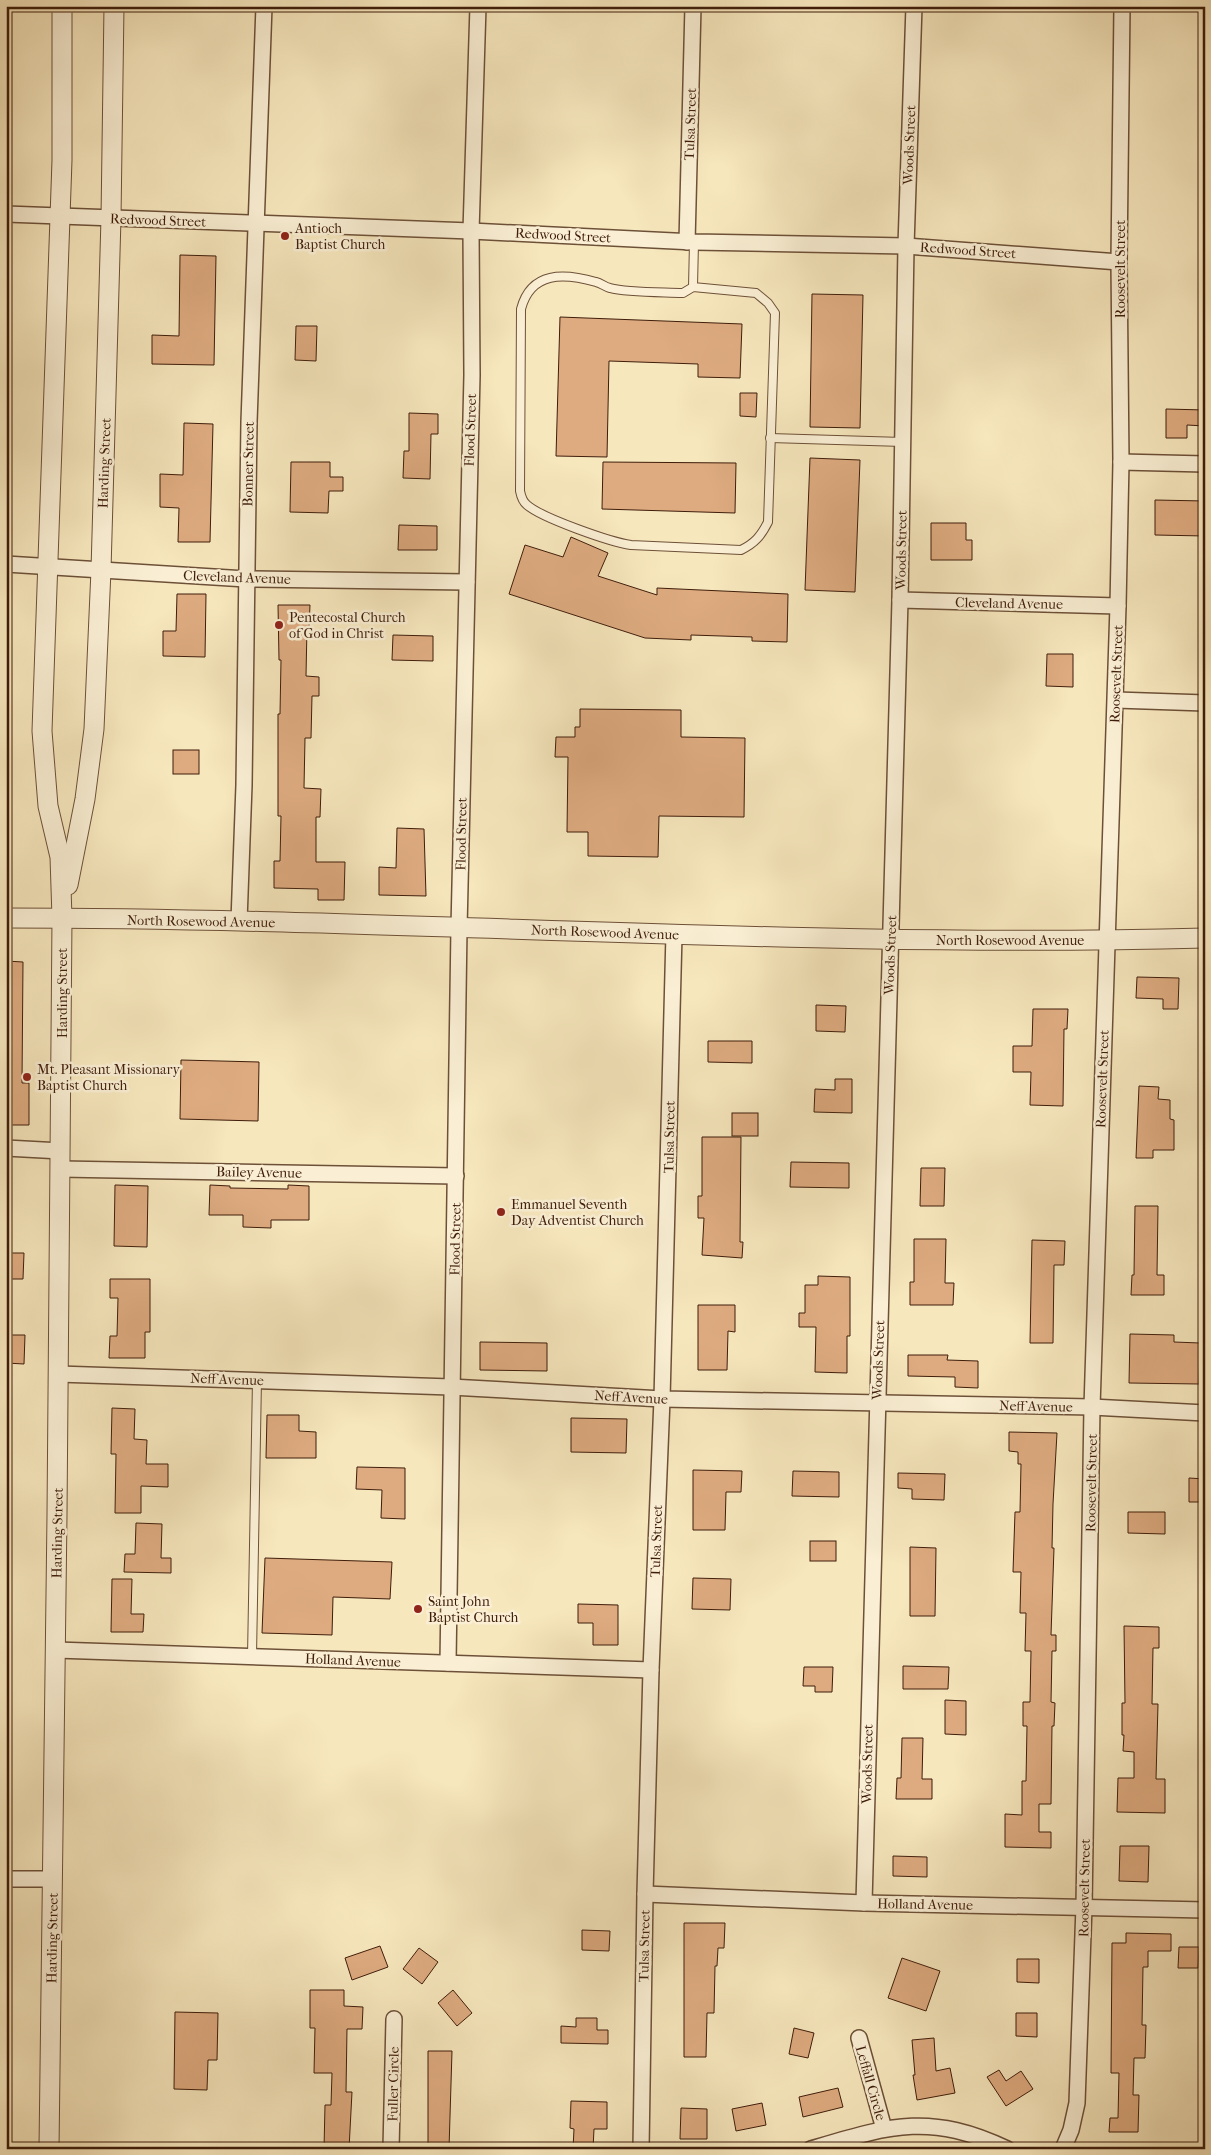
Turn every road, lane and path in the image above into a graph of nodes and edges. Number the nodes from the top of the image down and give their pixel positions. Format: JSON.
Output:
{"nodes":[{"id":1,"x":62,"y":6,"type":"edge"},
{"id":2,"x":114,"y":6,"type":"edge"},
{"id":3,"x":264,"y":6,"type":"edge"},
{"id":4,"x":478,"y":6,"type":"edge"},
{"id":5,"x":694,"y":6,"type":"edge"},
{"id":6,"x":914,"y":6,"type":"edge"},
{"id":7,"x":1122,"y":6,"type":"edge"},
{"id":8,"x":6,"y":214,"type":"edge"},
{"id":9,"x":60,"y":217,"type":"junction"},
{"id":10,"x":111,"y":218,"type":"junction"},
{"id":11,"x":256,"y":223,"type":"junction"},
{"id":12,"x":471,"y":231,"type":"junction"},
{"id":13,"x":690,"y":242,"type":"junction"},
{"id":14,"x":906,"y":246,"type":"junction"},
{"id":15,"x":1119,"y":262,"type":"junction"},
{"id":16,"x":693,"y":287,"type":"junction"},
{"id":17,"x":770,"y":438,"type":"junction"},
{"id":18,"x":903,"y":442,"type":"junction"},
{"id":19,"x":1121,"y":462,"type":"junction"},
{"id":20,"x":1205,"y":464,"type":"edge"},
{"id":21,"x":6,"y":564,"type":"edge"},
{"id":22,"x":47,"y":566,"type":"junction"},
{"id":23,"x":101,"y":570,"type":"junction"},
{"id":24,"x":246,"y":579,"type":"junction"},
{"id":25,"x":467,"y":582,"type":"junction"},
{"id":26,"x":900,"y":600,"type":"junction"},
{"id":27,"x":1118,"y":606,"type":"junction"},
{"id":28,"x":1116,"y":700,"type":"junction"},
{"id":29,"x":1205,"y":704,"type":"edge"},
{"id":30,"x":6,"y":918,"type":"edge"},
{"id":31,"x":62,"y":918,"type":"junction"},
{"id":32,"x":239,"y":921,"type":"junction"},
{"id":33,"x":459,"y":928,"type":"junction"},
{"id":34,"x":674,"y":934,"type":"junction"},
{"id":35,"x":1205,"y":938,"type":"edge"},
{"id":36,"x":891,"y":940,"type":"junction"},
{"id":37,"x":1107,"y":940,"type":"junction"},
{"id":38,"x":6,"y":1148,"type":"edge"},
{"id":39,"x":61,"y":1160,"type":"junction"},
{"id":40,"x":456,"y":1176,"type":"junction"},
{"id":41,"x":58,"y":1374,"type":"junction"},
{"id":42,"x":257,"y":1380,"type":"junction"},
{"id":43,"x":451,"y":1387,"type":"junction"},
{"id":44,"x":662,"y":1399,"type":"junction"},
{"id":45,"x":877,"y":1403,"type":"junction"},
{"id":46,"x":1092,"y":1407,"type":"junction"},
{"id":47,"x":1205,"y":1413,"type":"edge"},
{"id":48,"x":56,"y":1650,"type":"junction"},
{"id":49,"x":252,"y":1656,"type":"junction"},
{"id":50,"x":448,"y":1663,"type":"junction"},
{"id":51,"x":651,"y":1670,"type":"junction"},
{"id":52,"x":52,"y":1879,"type":"junction"},
{"id":53,"x":6,"y":1880,"type":"edge"},
{"id":54,"x":645,"y":1894,"type":"junction"},
{"id":55,"x":864,"y":1903,"type":"junction"},
{"id":56,"x":1084,"y":1906,"type":"junction"},
{"id":57,"x":1205,"y":1910,"type":"edge"},
{"id":58,"x":394,"y":2019,"type":"dead end"},
{"id":59,"x":859,"y":2038,"type":"dead end"},
{"id":60,"x":884,"y":2129,"type":"junction"},
{"id":61,"x":49,"y":2149,"type":"edge"},
{"id":62,"x":391,"y":2149,"type":"edge"},
{"id":63,"x":641,"y":2149,"type":"edge"},
{"id":64,"x":811,"y":2149,"type":"edge"},
{"id":65,"x":1007,"y":2149,"type":"edge"},
{"id":66,"x":1063,"y":2149,"type":"edge"}],
"edges":[{"from":1,"to":9,"type":"street","name":"Harding Street"},
{"from":2,"to":10,"type":"street","name":"Harding Street"},
{"from":3,"to":11,"type":"street","name":"Bonner Street"},
{"from":4,"to":12,"type":"street","name":"Flood Street"},
{"from":5,"to":13,"type":"street","name":"Tulsa Street"},
{"from":6,"to":14,"type":"street","name":"Woods Street"},
{"from":7,"to":15,"type":"street","name":"Roosevelt Street"},
{"from":8,"to":9,"type":"street","name":"Redwood Street"},
{"from":9,"to":10,"type":"street","name":"Redwood Street"},
{"from":9,"to":22,"type":"street","name":"Harding Street"},
{"from":10,"to":11,"type":"street","name":"Redwood Street"},
{"from":10,"to":23,"type":"street","name":"Harding Street"},
{"from":11,"to":12,"type":"street","name":"Redwood Street"},
{"from":11,"to":24,"type":"street","name":"Bonner Street"},
{"from":12,"to":13,"type":"street","name":"Redwood Street"},
{"from":12,"to":25,"type":"street","name":"Flood Street"},
{"from":13,"to":14,"type":"street","name":"Redwood Street"},
{"from":13,"to":16,"type":"lane"},
{"from":14,"to":15,"type":"street","name":"Redwood Street"},
{"from":14,"to":18,"type":"street","name":"Woods Street"},
{"from":15,"to":19,"type":"street","name":"Roosevelt Street"},
{"from":16,"to":17,"type":"lane"},
{"from":16,"to":17,"type":"lane"},
{"from":17,"to":18,"type":"lane"},
{"from":18,"to":26,"type":"street","name":"Woods Street"},
{"from":19,"to":20,"type":"street"},
{"from":19,"to":27,"type":"street","name":"Roosevelt Street"},
{"from":21,"to":22,"type":"street","name":"Cleveland Avenue"},
{"from":22,"to":23,"type":"street","name":"Cleveland Avenue"},
{"from":22,"to":31,"type":"street","name":"Harding Street"},
{"from":23,"to":24,"type":"street","name":"Cleveland Avenue"},
{"from":23,"to":31,"type":"street","name":"Harding Street"},
{"from":24,"to":25,"type":"street","name":"Cleveland Avenue"},
{"from":24,"to":32,"type":"street","name":"Bonner Street"},
{"from":25,"to":33,"type":"street","name":"Flood Street"},
{"from":26,"to":27,"type":"street","name":"Cleveland Avenue"},
{"from":26,"to":36,"type":"street","name":"Woods Street"},
{"from":27,"to":28,"type":"street","name":"Roosevelt Street"},
{"from":28,"to":29,"type":"street"},
{"from":28,"to":37,"type":"street","name":"Roosevelt Street"},
{"from":30,"to":31,"type":"street","name":"North Rosewood Avenue"},
{"from":31,"to":32,"type":"street","name":"North Rosewood Avenue"},
{"from":31,"to":39,"type":"street","name":"Harding Street"},
{"from":32,"to":33,"type":"street","name":"North Rosewood Avenue"},
{"from":33,"to":34,"type":"street","name":"North Rosewood Avenue"},
{"from":33,"to":40,"type":"street","name":"Flood Street"},
{"from":34,"to":36,"type":"street","name":"North Rosewood Avenue"},
{"from":34,"to":44,"type":"street","name":"Tulsa Street"},
{"from":35,"to":37,"type":"street","name":"North Rosewood Avenue"},
{"from":36,"to":37,"type":"street","name":"North Rosewood Avenue"},
{"from":36,"to":45,"type":"street","name":"Woods Street"},
{"from":37,"to":46,"type":"street","name":"Roosevelt Street"},
{"from":38,"to":39,"type":"street","name":"Bailey Avenue"},
{"from":39,"to":40,"type":"street","name":"Bailey Avenue"},
{"from":39,"to":41,"type":"street","name":"Harding Street"},
{"from":40,"to":43,"type":"street","name":"Flood Street"},
{"from":41,"to":42,"type":"street","name":"Neff Avenue"},
{"from":41,"to":48,"type":"street","name":"Harding Street"},
{"from":42,"to":43,"type":"street","name":"Neff Avenue"},
{"from":42,"to":49,"type":"lane"},
{"from":43,"to":44,"type":"street","name":"Neff Avenue"},
{"from":43,"to":50,"type":"street","name":"Flood Street"},
{"from":44,"to":45,"type":"street","name":"Neff Avenue"},
{"from":44,"to":51,"type":"street","name":"Tulsa Street"},
{"from":45,"to":46,"type":"street","name":"Neff Avenue"},
{"from":45,"to":55,"type":"street","name":"Woods Street"},
{"from":46,"to":47,"type":"street","name":"Neff Avenue"},
{"from":46,"to":56,"type":"street","name":"Roosevelt Street"},
{"from":48,"to":49,"type":"street","name":"Holland Avenue"},
{"from":48,"to":52,"type":"street","name":"Harding Street"},
{"from":49,"to":50,"type":"street","name":"Holland Avenue"},
{"from":50,"to":51,"type":"street","name":"Holland Avenue"},
{"from":51,"to":54,"type":"street","name":"Tulsa Street"},
{"from":52,"to":53,"type":"street"},
{"from":52,"to":61,"type":"street","name":"Harding Street"},
{"from":54,"to":55,"type":"street","name":"Holland Avenue"},
{"from":54,"to":63,"type":"street","name":"Tulsa Street"},
{"from":55,"to":56,"type":"street","name":"Holland Avenue"},
{"from":56,"to":57,"type":"street","name":"Holland Avenue"},
{"from":56,"to":66,"type":"street","name":"Roosevelt Street"},
{"from":58,"to":62,"type":"street","name":"Fuller Circle"},
{"from":59,"to":60,"type":"street","name":"Leffall Circle"},
{"from":60,"to":64,"type":"street"},
{"from":60,"to":65,"type":"street"}]}
